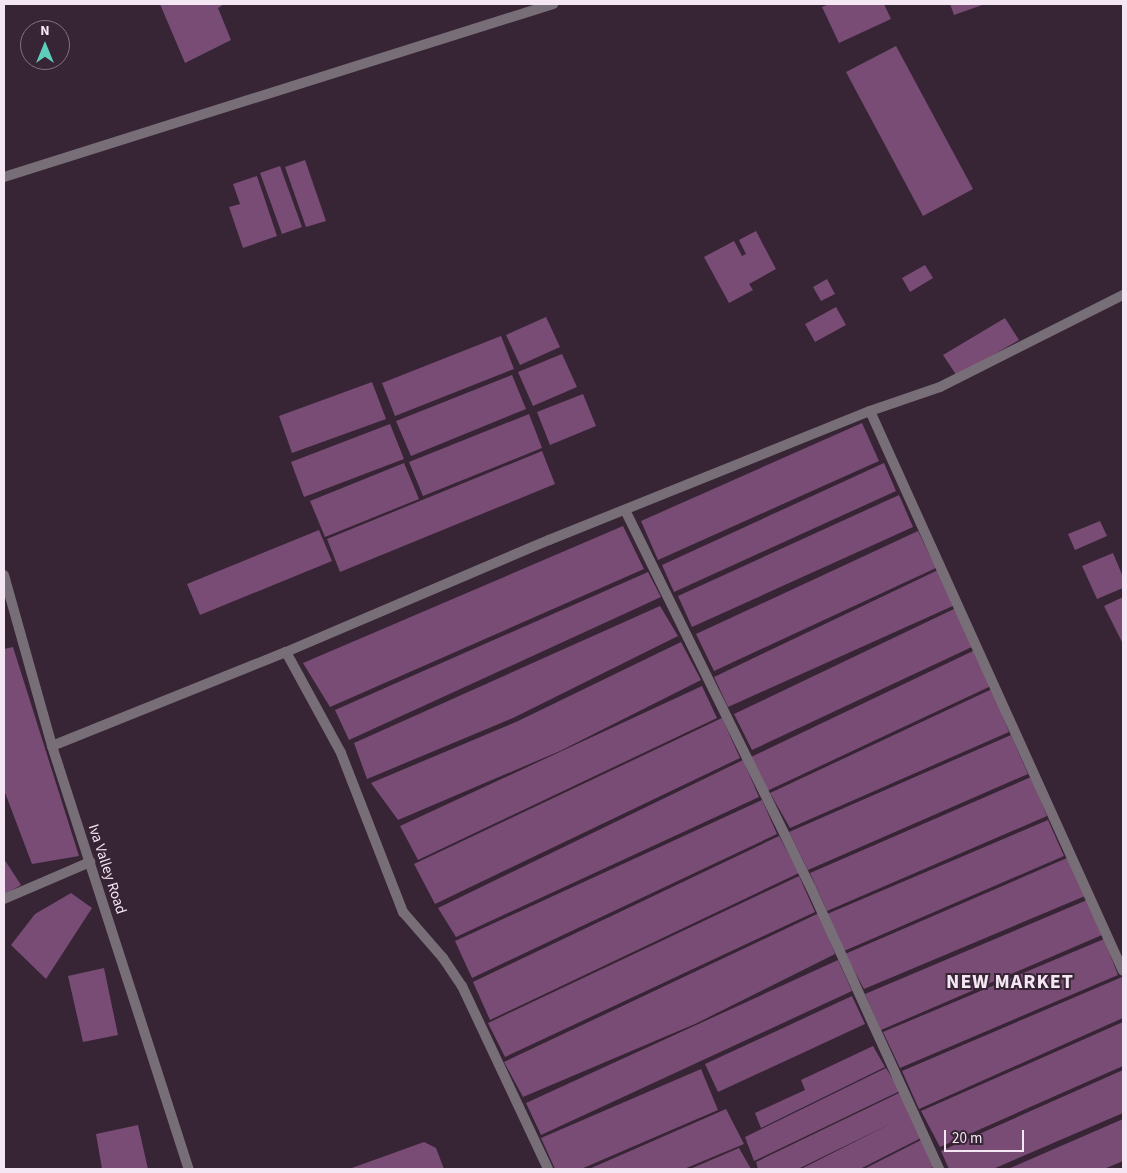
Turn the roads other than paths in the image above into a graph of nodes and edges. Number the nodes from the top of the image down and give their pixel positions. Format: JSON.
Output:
{"nodes":[{"id":1,"x":553,"y":4,"type":"edge"},
{"id":2,"x":4,"y":177,"type":"edge"},
{"id":3,"x":1123,"y":294,"type":"edge"},
{"id":4,"x":870,"y":411,"type":"junction"},
{"id":5,"x":625,"y":510,"type":"junction"},
{"id":6,"x":4,"y":575,"type":"edge"},
{"id":7,"x":8,"y":603,"type":"edge"},
{"id":8,"x":286,"y":652,"type":"junction"},
{"id":9,"x":52,"y":746,"type":"junction"},
{"id":10,"x":90,"y":862,"type":"junction"},
{"id":11,"x":4,"y":899,"type":"edge"},
{"id":12,"x":1123,"y":971,"type":"edge"},
{"id":13,"x":189,"y":1169,"type":"edge"},
{"id":14,"x":548,"y":1169,"type":"edge"},
{"id":15,"x":938,"y":1169,"type":"edge"}],
"edges":[{"from":1,"to":2,"type":"street"},
{"from":3,"to":4,"type":"street"},
{"from":4,"to":5,"type":"street"},
{"from":4,"to":12,"type":"street"},
{"from":5,"to":8,"type":"street"},
{"from":5,"to":15,"type":"street"},
{"from":6,"to":7,"type":"street","name":"Iva Valley Road"},
{"from":7,"to":9,"type":"street","name":"Iva Valley Road"},
{"from":8,"to":9,"type":"street"},
{"from":8,"to":14,"type":"street"},
{"from":9,"to":10,"type":"street","name":"Iva Valley Road"},
{"from":10,"to":11,"type":"street"},
{"from":10,"to":13,"type":"street","name":"Iva Valley Road"}]}
